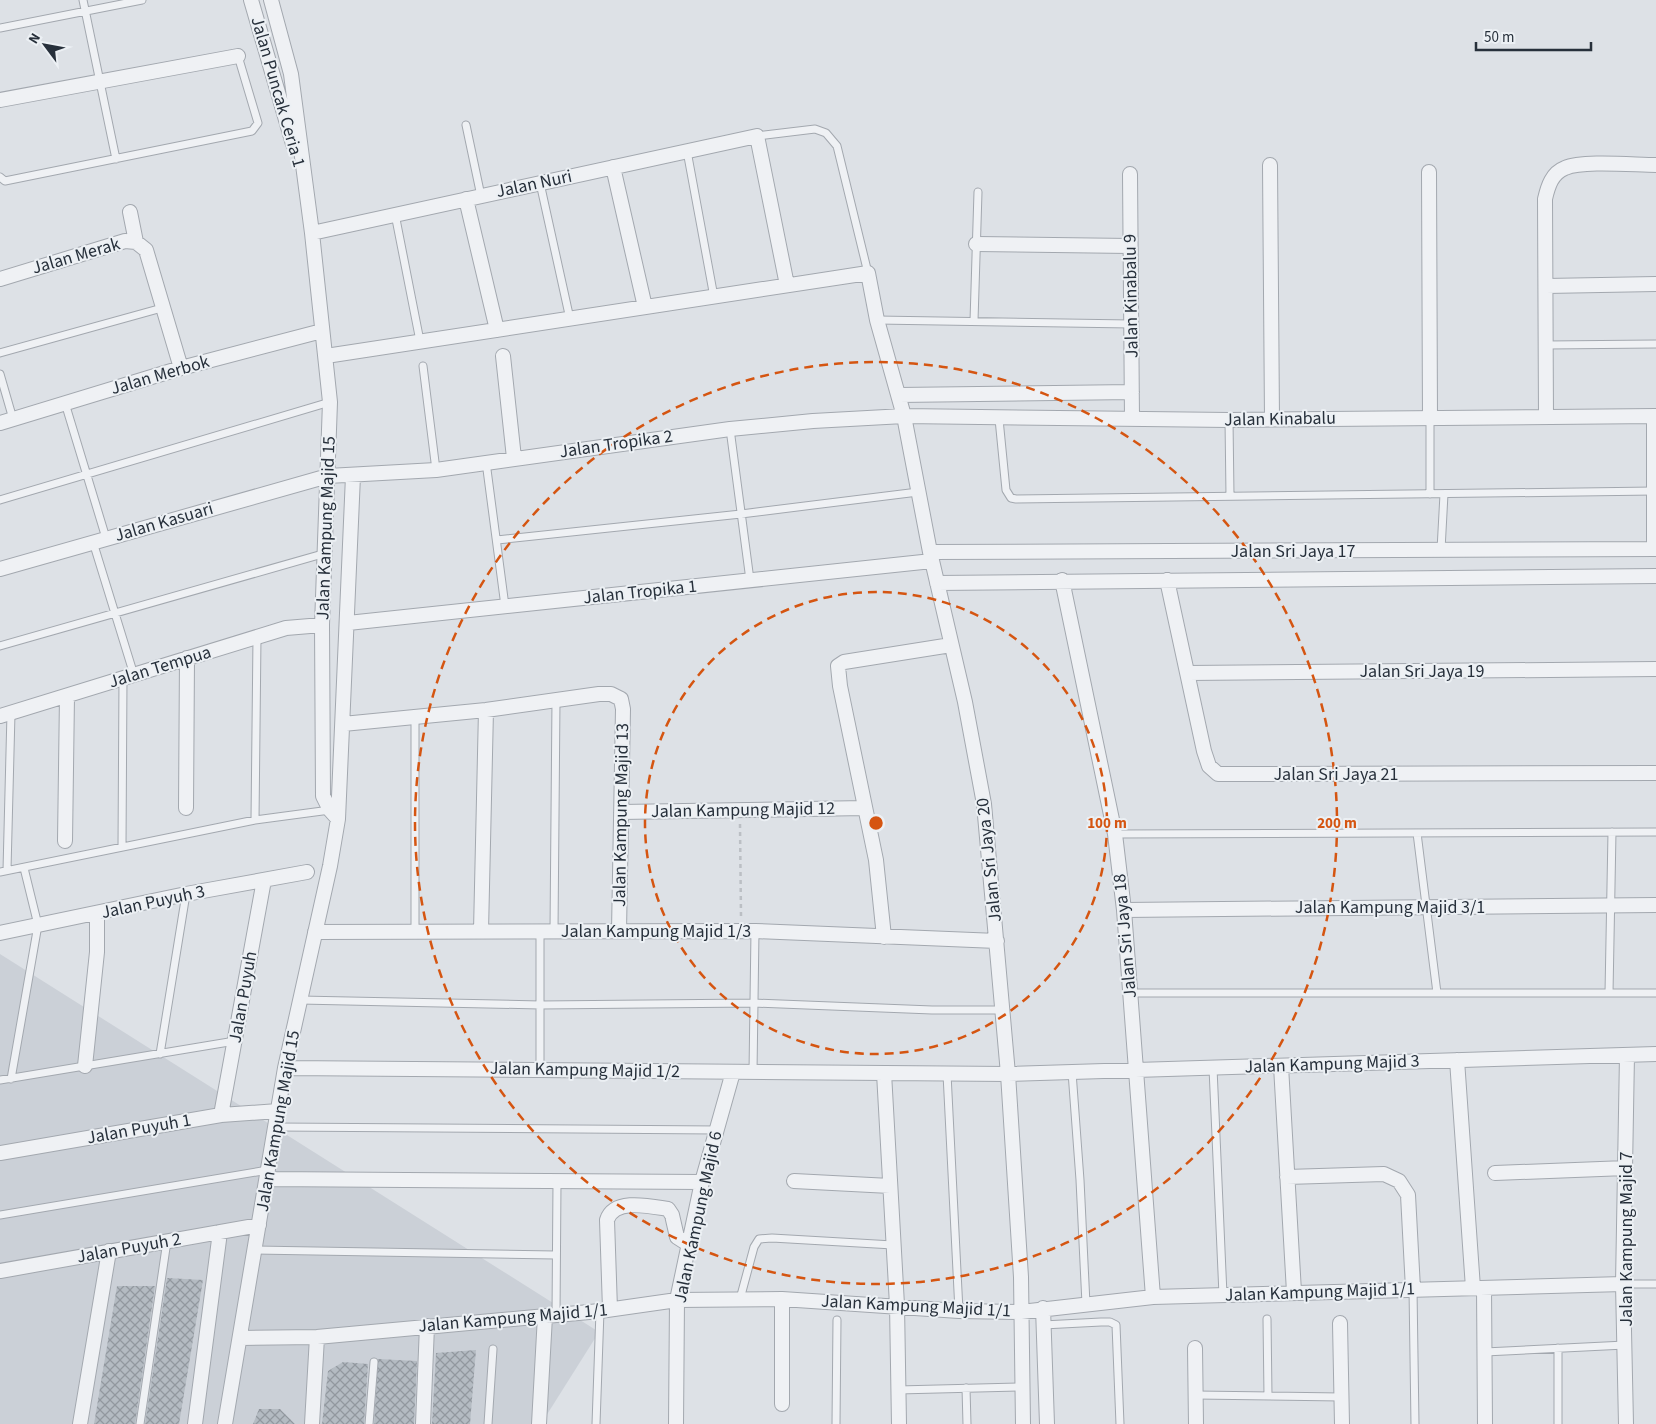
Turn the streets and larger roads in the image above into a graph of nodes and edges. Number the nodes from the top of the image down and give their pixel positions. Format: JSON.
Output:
{"nodes":[{"id":1,"x":251,"y":0,"type":"edge"},
{"id":2,"x":271,"y":0,"type":"edge"},
{"id":3,"x":238,"y":56,"type":"road end"},
{"id":4,"x":0,"y":100,"type":"edge"},
{"id":5,"x":1270,"y":165,"type":"dead end"},
{"id":6,"x":1656,"y":165,"type":"edge"},
{"id":7,"x":613,"y":167,"type":"junction"},
{"id":8,"x":1429,"y":172,"type":"dead end"},
{"id":9,"x":1130,"y":174,"type":"dead end"},
{"id":10,"x":304,"y":180,"type":"junction"},
{"id":11,"x":466,"y":199,"type":"junction"},
{"id":12,"x":130,"y":212,"type":"dead end"},
{"id":13,"x":312,"y":232,"type":"junction"},
{"id":14,"x":136,"y":242,"type":"junction"},
{"id":15,"x":976,"y":244,"type":"road end"},
{"id":16,"x":1130,"y":246,"type":"junction"},
{"id":17,"x":0,"y":279,"type":"edge"},
{"id":18,"x":1656,"y":284,"type":"edge"},
{"id":19,"x":787,"y":285,"type":"junction"},
{"id":20,"x":1546,"y":286,"type":"junction"},
{"id":21,"x":645,"y":307,"type":"junction"},
{"id":22,"x":497,"y":330,"type":"junction"},
{"id":23,"x":322,"y":331,"type":"junction"},
{"id":24,"x":326,"y":356,"type":"junction"},
{"id":25,"x":502,"y":356,"type":"dead end"},
{"id":26,"x":181,"y":368,"type":"junction"},
{"id":27,"x":1132,"y":392,"type":"junction"},
{"id":28,"x":899,"y":395,"type":"junction"},
{"id":29,"x":904,"y":416,"type":"junction"},
{"id":30,"x":1655,"y":416,"type":"edge"},
{"id":31,"x":1430,"y":417,"type":"junction"},
{"id":32,"x":1546,"y":417,"type":"junction"},
{"id":33,"x":1132,"y":419,"type":"junction"},
{"id":34,"x":1272,"y":419,"type":"junction"},
{"id":35,"x":6,"y":421,"type":"edge"},
{"id":36,"x":514,"y":458,"type":"junction"},
{"id":37,"x":328,"y":476,"type":"junction"},
{"id":38,"x":353,"y":476,"type":"junction"},
{"id":39,"x":1655,"y":550,"type":"edge"},
{"id":40,"x":931,"y":556,"type":"junction"},
{"id":41,"x":0,"y":569,"type":"edge"},
{"id":42,"x":1656,"y":576,"type":"edge"},
{"id":43,"x":1062,"y":580,"type":"junction"},
{"id":44,"x":1167,"y":580,"type":"junction"},
{"id":45,"x":937,"y":583,"type":"junction"},
{"id":46,"x":348,"y":623,"type":"junction"},
{"id":47,"x":322,"y":624,"type":"junction"},
{"id":48,"x":951,"y":644,"type":"junction"},
{"id":49,"x":187,"y":658,"type":"junction"},
{"id":50,"x":1656,"y":669,"type":"edge"},
{"id":51,"x":1188,"y":673,"type":"junction"},
{"id":52,"x":67,"y":696,"type":"junction"},
{"id":53,"x":486,"y":710,"type":"junction"},
{"id":54,"x":5,"y":714,"type":"edge"},
{"id":55,"x":343,"y":724,"type":"junction"},
{"id":56,"x":1656,"y":773,"type":"edge"},
{"id":57,"x":186,"y":808,"type":"dead end"},
{"id":58,"x":865,"y":808,"type":"junction"},
{"id":59,"x":622,"y":812,"type":"junction"},
{"id":60,"x":334,"y":814,"type":"junction"},
{"id":61,"x":65,"y":841,"type":"dead end"},
{"id":62,"x":306,"y":872,"type":"dead end"},
{"id":63,"x":264,"y":880,"type":"junction"},
{"id":64,"x":1656,"y":905,"type":"edge"},
{"id":65,"x":1124,"y":910,"type":"junction"},
{"id":66,"x":97,"y":914,"type":"junction"},
{"id":67,"x":619,"y":931,"type":"junction"},
{"id":68,"x":315,"y":932,"type":"junction"},
{"id":69,"x":481,"y":932,"type":"junction"},
{"id":70,"x":0,"y":933,"type":"edge"},
{"id":71,"x":884,"y":937,"type":"junction"},
{"id":72,"x":997,"y":941,"type":"junction"},
{"id":73,"x":1656,"y":1054,"type":"edge"},
{"id":74,"x":1627,"y":1055,"type":"junction"},
{"id":75,"x":1457,"y":1060,"type":"junction"},
{"id":76,"x":85,"y":1066,"type":"road end"},
{"id":77,"x":1281,"y":1066,"type":"junction"},
{"id":78,"x":285,"y":1068,"type":"junction"},
{"id":79,"x":1137,"y":1070,"type":"junction"},
{"id":80,"x":733,"y":1072,"type":"junction"},
{"id":81,"x":884,"y":1073,"type":"junction"},
{"id":82,"x":1008,"y":1074,"type":"junction"},
{"id":83,"x":278,"y":1111,"type":"junction"},
{"id":84,"x":221,"y":1115,"type":"junction"},
{"id":85,"x":0,"y":1153,"type":"edge"},
{"id":86,"x":1626,"y":1168,"type":"junction"},
{"id":87,"x":1495,"y":1173,"type":"dead end"},
{"id":88,"x":268,"y":1174,"type":"junction"},
{"id":89,"x":1287,"y":1177,"type":"junction"},
{"id":90,"x":794,"y":1180,"type":"dead end"},
{"id":91,"x":702,"y":1182,"type":"junction"},
{"id":92,"x":890,"y":1186,"type":"junction"},
{"id":93,"x":259,"y":1225,"type":"junction"},
{"id":94,"x":220,"y":1232,"type":"junction"},
{"id":95,"x":688,"y":1244,"type":"junction"},
{"id":96,"x":109,"y":1251,"type":"junction"},
{"id":97,"x":0,"y":1271,"type":"edge"},
{"id":98,"x":1624,"y":1284,"type":"junction"},
{"id":99,"x":1479,"y":1288,"type":"junction"},
{"id":100,"x":1413,"y":1290,"type":"junction"},
{"id":101,"x":1294,"y":1292,"type":"junction"},
{"id":102,"x":1153,"y":1297,"type":"junction"},
{"id":103,"x":782,"y":1299,"type":"junction"},
{"id":104,"x":677,"y":1300,"type":"junction"},
{"id":105,"x":896,"y":1306,"type":"junction"},
{"id":106,"x":1043,"y":1308,"type":"junction"},
{"id":107,"x":605,"y":1310,"type":"junction"},
{"id":108,"x":1021,"y":1312,"type":"junction"},
{"id":109,"x":550,"y":1315,"type":"junction"},
{"id":110,"x":1340,"y":1322,"type":"dead end"},
{"id":111,"x":427,"y":1326,"type":"junction"},
{"id":112,"x":317,"y":1337,"type":"junction"},
{"id":113,"x":240,"y":1338,"type":"junction"},
{"id":114,"x":1195,"y":1348,"type":"dead end"},
{"id":115,"x":782,"y":1404,"type":"dead end"},
{"id":116,"x":80,"y":1424,"type":"edge"},
{"id":117,"x":195,"y":1424,"type":"edge"},
{"id":118,"x":225,"y":1424,"type":"edge"},
{"id":119,"x":312,"y":1424,"type":"edge"},
{"id":120,"x":423,"y":1424,"type":"edge"},
{"id":121,"x":539,"y":1424,"type":"edge"},
{"id":122,"x":676,"y":1424,"type":"edge"},
{"id":123,"x":899,"y":1424,"type":"edge"},
{"id":124,"x":1023,"y":1424,"type":"edge"},
{"id":125,"x":1047,"y":1424,"type":"edge"},
{"id":126,"x":1196,"y":1424,"type":"edge"},
{"id":127,"x":1342,"y":1424,"type":"edge"},
{"id":128,"x":1485,"y":1424,"type":"edge"},
{"id":129,"x":1626,"y":1424,"type":"edge"}],
"edges":[{"from":1,"to":10,"type":"street","name":"Jalan Puncak Ceria 1"},
{"from":2,"to":10,"type":"street","name":"Jalan Puncak Ceria 1"},
{"from":3,"to":4,"type":"street"},
{"from":5,"to":34,"type":"street"},
{"from":6,"to":20,"type":"street"},
{"from":7,"to":11,"type":"street","name":"Jalan Nuri"},
{"from":7,"to":19,"type":"street","name":"Jalan Nuri"},
{"from":7,"to":21,"type":"street"},
{"from":8,"to":31,"type":"street"},
{"from":9,"to":16,"type":"street","name":"Jalan Kinabalu 9"},
{"from":10,"to":13,"type":"street","name":"Jalan Kampung Majid 15"},
{"from":11,"to":13,"type":"street","name":"Jalan Nuri"},
{"from":11,"to":22,"type":"street"},
{"from":12,"to":14,"type":"street"},
{"from":13,"to":23,"type":"street","name":"Jalan Kampung Majid 15"},
{"from":14,"to":17,"type":"street","name":"Jalan Merak"},
{"from":14,"to":26,"type":"street","name":"Jalan Merak"},
{"from":15,"to":16,"type":"street"},
{"from":16,"to":27,"type":"street","name":"Jalan Kinabalu 9"},
{"from":18,"to":20,"type":"street"},
{"from":19,"to":21,"type":"street"},
{"from":19,"to":28,"type":"street","name":"Jalan Sri Jaya 20"},
{"from":20,"to":32,"type":"street"},
{"from":21,"to":22,"type":"street"},
{"from":22,"to":24,"type":"street"},
{"from":23,"to":24,"type":"street","name":"Jalan Kampung Majid 15"},
{"from":23,"to":26,"type":"street","name":"Jalan Merbok"},
{"from":24,"to":37,"type":"street","name":"Jalan Kampung Majid 15"},
{"from":25,"to":36,"type":"street"},
{"from":26,"to":35,"type":"street","name":"Jalan Merbok"},
{"from":27,"to":28,"type":"street"},
{"from":27,"to":33,"type":"street","name":"Jalan Kinabalu 9"},
{"from":28,"to":29,"type":"street","name":"Jalan Sri Jaya 20"},
{"from":29,"to":33,"type":"street","name":"Jalan Kinabalu"},
{"from":29,"to":36,"type":"street","name":"Jalan Tropika 2"},
{"from":29,"to":40,"type":"street","name":"Jalan Sri Jaya 20"},
{"from":30,"to":32,"type":"street","name":"Jalan Kinabalu"},
{"from":30,"to":39,"type":"street"},
{"from":31,"to":32,"type":"street","name":"Jalan Kinabalu"},
{"from":31,"to":34,"type":"street","name":"Jalan Kinabalu"},
{"from":33,"to":34,"type":"street","name":"Jalan Kinabalu"},
{"from":36,"to":38,"type":"street","name":"Jalan Tropika 2"},
{"from":37,"to":38,"type":"street","name":"Jalan Tropika 2"},
{"from":37,"to":41,"type":"street","name":"Jalan Kasuari"},
{"from":37,"to":47,"type":"street","name":"Jalan Kampung Majid 15"},
{"from":38,"to":46,"type":"street","name":"Jalan Kampung Majid 15"},
{"from":39,"to":40,"type":"street","name":"Jalan Sri Jaya 17"},
{"from":40,"to":45,"type":"street","name":"Jalan Sri Jaya 20"},
{"from":40,"to":46,"type":"street","name":"Jalan Tropika 1"},
{"from":42,"to":44,"type":"street","name":"Jalan Sri Jaya 17"},
{"from":43,"to":44,"type":"street","name":"Jalan Sri Jaya 17"},
{"from":43,"to":45,"type":"street","name":"Jalan Sri Jaya 17"},
{"from":43,"to":65,"type":"street","name":"Jalan Sri Jaya 18"},
{"from":44,"to":51,"type":"street","name":"Jalan Sri Jaya 21"},
{"from":45,"to":48,"type":"street","name":"Jalan Sri Jaya 20"},
{"from":46,"to":55,"type":"street","name":"Jalan Kampung Majid 15"},
{"from":47,"to":49,"type":"street","name":"Jalan Tempua"},
{"from":47,"to":60,"type":"street","name":"Jalan Kampung Majid 15"},
{"from":48,"to":58,"type":"street"},
{"from":48,"to":72,"type":"street","name":"Jalan Sri Jaya 20"},
{"from":49,"to":52,"type":"street","name":"Jalan Tempua"},
{"from":49,"to":57,"type":"street"},
{"from":50,"to":51,"type":"street","name":"Jalan Sri Jaya 19"},
{"from":51,"to":56,"type":"street","name":"Jalan Sri Jaya 21"},
{"from":52,"to":54,"type":"street","name":"Jalan Tempua"},
{"from":52,"to":61,"type":"street"},
{"from":53,"to":55,"type":"street"},
{"from":53,"to":59,"type":"street","name":"Jalan Kampung Majid 13"},
{"from":53,"to":69,"type":"street"},
{"from":55,"to":60,"type":"street","name":"Jalan Kampung Majid 15"},
{"from":58,"to":59,"type":"street","name":"Jalan Kampung Majid 12"},
{"from":58,"to":71,"type":"street"},
{"from":59,"to":67,"type":"street","name":"Jalan Kampung Majid 13"},
{"from":60,"to":68,"type":"street","name":"Jalan Kampung Majid 15"},
{"from":62,"to":63,"type":"street","name":"Jalan Puyuh 3"},
{"from":63,"to":66,"type":"street","name":"Jalan Puyuh 3"},
{"from":63,"to":84,"type":"street","name":"Jalan Puyuh"},
{"from":64,"to":65,"type":"street","name":"Jalan Kampung Majid 3/1"},
{"from":65,"to":79,"type":"street","name":"Jalan Sri Jaya 18"},
{"from":66,"to":70,"type":"street","name":"Jalan Puyuh 3"},
{"from":66,"to":76,"type":"street"},
{"from":67,"to":69,"type":"street","name":"Jalan Kampung Majid 1/3"},
{"from":67,"to":71,"type":"street","name":"Jalan Kampung Majid 1/3"},
{"from":68,"to":69,"type":"street","name":"Jalan Kampung Majid 1/3"},
{"from":68,"to":78,"type":"street","name":"Jalan Kampung Majid 15"},
{"from":71,"to":72,"type":"street","name":"Jalan Kampung Majid 1/3"},
{"from":72,"to":82,"type":"street","name":"Jalan Sri Jaya 20"},
{"from":73,"to":74,"type":"street","name":"Jalan Kampung Majid 3"},
{"from":74,"to":75,"type":"street","name":"Jalan Kampung Majid 3"},
{"from":74,"to":86,"type":"street","name":"Jalan Kampung Majid 7"},
{"from":75,"to":77,"type":"street","name":"Jalan Kampung Majid 3"},
{"from":75,"to":99,"type":"street"},
{"from":77,"to":79,"type":"street","name":"Jalan Kampung Majid 3"},
{"from":77,"to":89,"type":"street"},
{"from":78,"to":80,"type":"street","name":"Jalan Kampung Majid 1/2"},
{"from":78,"to":83,"type":"street","name":"Jalan Kampung Majid 15"},
{"from":79,"to":82,"type":"street","name":"Jalan Kampung Majid 3"},
{"from":79,"to":102,"type":"street","name":"Jalan Sri Jaya 18"},
{"from":80,"to":81,"type":"street","name":"Jalan Kampung Majid 1/2"},
{"from":80,"to":91,"type":"street","name":"Jalan Kampung Majid 6"},
{"from":81,"to":82,"type":"street","name":"Jalan Kampung Majid 1/2"},
{"from":81,"to":92,"type":"street"},
{"from":82,"to":108,"type":"street","name":"Jalan Sri Jaya 20"},
{"from":83,"to":84,"type":"street","name":"Jalan Puyuh 1"},
{"from":83,"to":88,"type":"street","name":"Jalan Kampung Majid 15"},
{"from":84,"to":85,"type":"street","name":"Jalan Puyuh 1"},
{"from":86,"to":87,"type":"street"},
{"from":86,"to":98,"type":"street","name":"Jalan Kampung Majid 7"},
{"from":88,"to":91,"type":"street"},
{"from":88,"to":93,"type":"street","name":"Jalan Kampung Majid 15"},
{"from":89,"to":100,"type":"street"},
{"from":89,"to":101,"type":"street"},
{"from":90,"to":92,"type":"street"},
{"from":91,"to":95,"type":"street","name":"Jalan Kampung Majid 6"},
{"from":92,"to":105,"type":"street"},
{"from":93,"to":94,"type":"street","name":"Jalan Puyuh 2"},
{"from":93,"to":113,"type":"street","name":"Jalan Kampung Majid 15"},
{"from":94,"to":96,"type":"street","name":"Jalan Puyuh 2"},
{"from":94,"to":117,"type":"street"},
{"from":95,"to":104,"type":"street","name":"Jalan Kampung Majid 6"},
{"from":95,"to":107,"type":"street"},
{"from":96,"to":97,"type":"street","name":"Jalan Puyuh 2"},
{"from":96,"to":116,"type":"street"},
{"from":98,"to":99,"type":"street","name":"Jalan Kampung Majid 1/1"},
{"from":98,"to":129,"type":"street","name":"Jalan Kampung Majid 7"},
{"from":99,"to":100,"type":"street","name":"Jalan Kampung Majid 1/1"},
{"from":99,"to":128,"type":"street"},
{"from":100,"to":101,"type":"street","name":"Jalan Kampung Majid 1/1"},
{"from":101,"to":102,"type":"street","name":"Jalan Kampung Majid 1/1"},
{"from":102,"to":106,"type":"street","name":"Jalan Kampung Majid 1/1"},
{"from":103,"to":104,"type":"street","name":"Jalan Kampung Majid 1/1"},
{"from":103,"to":105,"type":"street","name":"Jalan Kampung Majid 1/1"},
{"from":103,"to":115,"type":"street"},
{"from":104,"to":107,"type":"street","name":"Jalan Kampung Majid 1/1"},
{"from":104,"to":122,"type":"street","name":"Jalan Kampung Majid 6"},
{"from":105,"to":108,"type":"street","name":"Jalan Kampung Majid 1/1"},
{"from":105,"to":123,"type":"street"},
{"from":106,"to":108,"type":"street","name":"Jalan Kampung Majid 1/1"},
{"from":106,"to":125,"type":"street"},
{"from":107,"to":109,"type":"street","name":"Jalan Kampung Majid 1/1"},
{"from":108,"to":124,"type":"street","name":"Jalan Sri Jaya 20"},
{"from":109,"to":111,"type":"street","name":"Jalan Kampung Majid 1/1"},
{"from":109,"to":121,"type":"street"},
{"from":110,"to":127,"type":"street"},
{"from":111,"to":112,"type":"street","name":"Jalan Kampung Majid 1/1"},
{"from":111,"to":120,"type":"street"},
{"from":112,"to":113,"type":"street","name":"Jalan Kampung Majid 1/1"},
{"from":112,"to":119,"type":"street"},
{"from":113,"to":118,"type":"street","name":"Jalan Kampung Majid 15"},
{"from":114,"to":126,"type":"street"}]}
